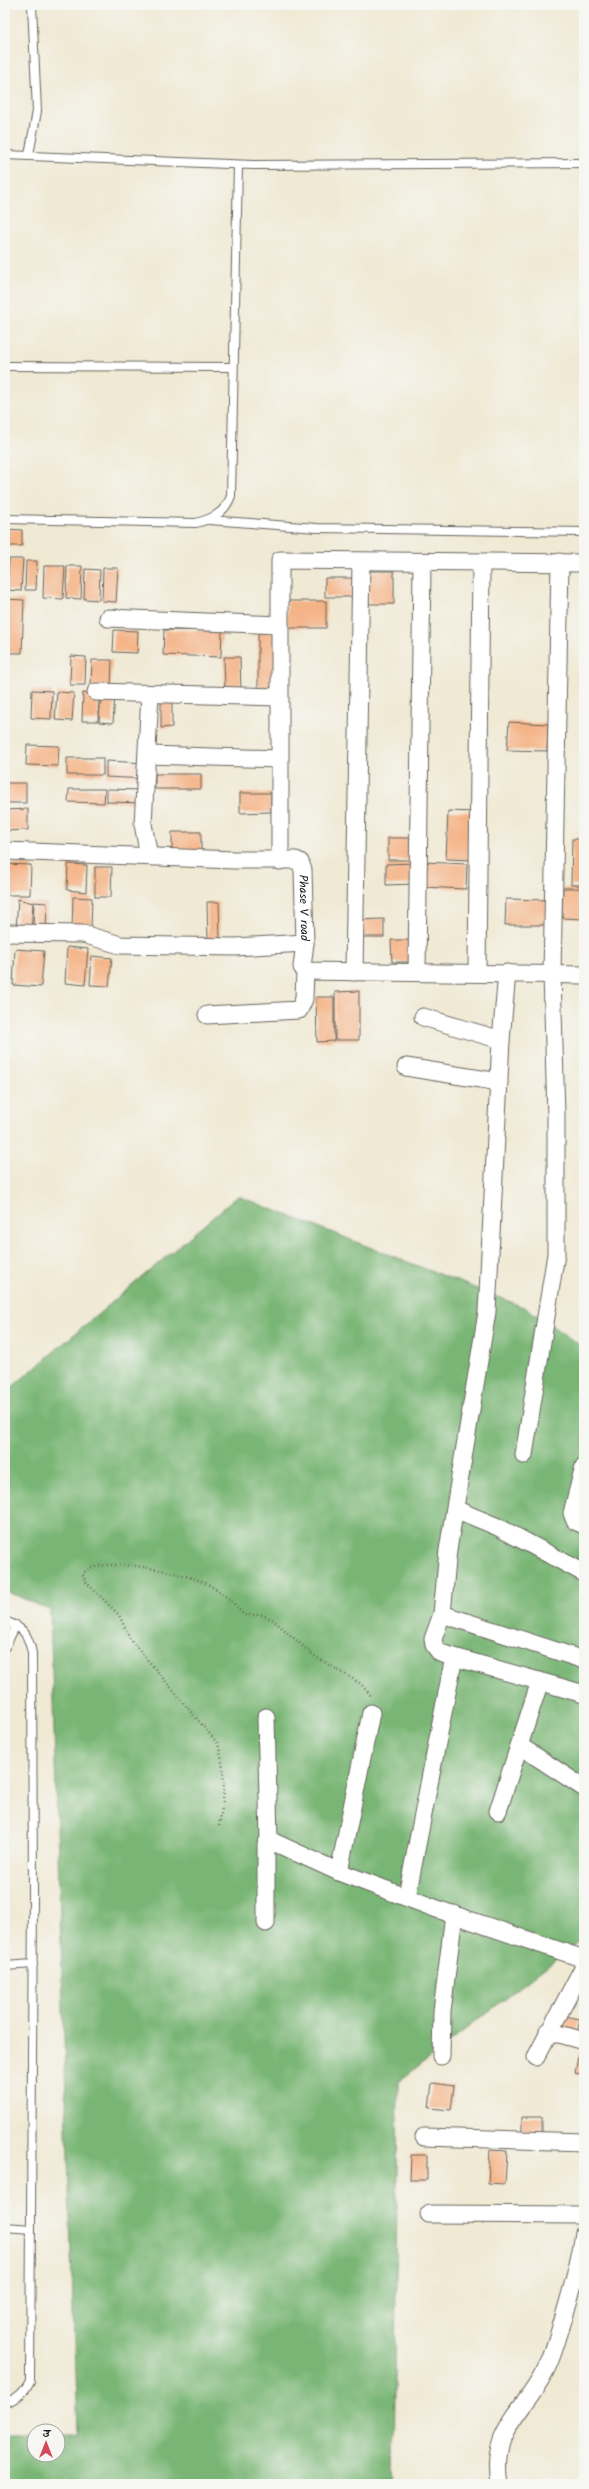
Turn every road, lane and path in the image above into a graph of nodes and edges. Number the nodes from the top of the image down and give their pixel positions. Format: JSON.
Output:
{"nodes":[{"id":1,"x":32,"y":5,"type":"edge"},
{"id":2,"x":5,"y":155,"type":"edge"},
{"id":3,"x":30,"y":155,"type":"junction"},
{"id":4,"x":584,"y":163,"type":"edge"},
{"id":5,"x":238,"y":165,"type":"junction"},
{"id":6,"x":5,"y":366,"type":"edge"},
{"id":7,"x":234,"y":367,"type":"junction"},
{"id":8,"x":5,"y":519,"type":"edge"},
{"id":9,"x":208,"y":520,"type":"junction"},
{"id":10,"x":584,"y":532,"type":"edge"},
{"id":11,"x":361,"y":562,"type":"junction"},
{"id":12,"x":560,"y":562,"type":"junction"},
{"id":13,"x":422,"y":563,"type":"junction"},
{"id":14,"x":481,"y":563,"type":"junction"},
{"id":15,"x":584,"y":563,"type":"edge"},
{"id":16,"x":108,"y":618,"type":"dead end"},
{"id":17,"x":280,"y":625,"type":"junction"},
{"id":18,"x":96,"y":692,"type":"dead end"},
{"id":19,"x":150,"y":694,"type":"junction"},
{"id":20,"x":279,"y":697,"type":"junction"},
{"id":21,"x":148,"y":755,"type":"junction"},
{"id":22,"x":279,"y":759,"type":"junction"},
{"id":23,"x":5,"y":850,"type":"edge"},
{"id":24,"x":149,"y":856,"type":"junction"},
{"id":25,"x":280,"y":861,"type":"junction"},
{"id":26,"x":5,"y":933,"type":"edge"},
{"id":27,"x":305,"y":943,"type":"junction"},
{"id":28,"x":305,"y":971,"type":"junction"},
{"id":29,"x":418,"y":971,"type":"junction"},
{"id":30,"x":354,"y":972,"type":"junction"},
{"id":31,"x":477,"y":973,"type":"junction"},
{"id":32,"x":507,"y":973,"type":"junction"},
{"id":33,"x":552,"y":974,"type":"junction"},
{"id":34,"x":584,"y":975,"type":"edge"},
{"id":35,"x":207,"y":1015,"type":"dead end"},
{"id":36,"x":423,"y":1017,"type":"dead end"},
{"id":37,"x":501,"y":1040,"type":"junction"},
{"id":38,"x":406,"y":1067,"type":"dead end"},
{"id":39,"x":499,"y":1082,"type":"junction"},
{"id":40,"x":524,"y":1455,"type":"dead end"},
{"id":41,"x":584,"y":1466,"type":"edge"},
{"id":42,"x":455,"y":1509,"type":"junction"},
{"id":43,"x":584,"y":1525,"type":"edge"},
{"id":44,"x":584,"y":1573,"type":"edge"},
{"id":45,"x":442,"y":1614,"type":"junction"},
{"id":46,"x":5,"y":1621,"type":"edge"},
{"id":47,"x":16,"y":1625,"type":"junction"},
{"id":48,"x":5,"y":1647,"type":"edge"},
{"id":49,"x":454,"y":1657,"type":"junction"},
{"id":50,"x":584,"y":1660,"type":"edge"},
{"id":51,"x":540,"y":1681,"type":"junction"},
{"id":52,"x":584,"y":1694,"type":"edge"},
{"id":53,"x":371,"y":1713,"type":"joint"},
{"id":54,"x":266,"y":1717,"type":"dead end"},
{"id":55,"x":520,"y":1746,"type":"junction"},
{"id":56,"x":584,"y":1788,"type":"edge"},
{"id":57,"x":498,"y":1811,"type":"dead end"},
{"id":58,"x":219,"y":1826,"type":"dead end"},
{"id":59,"x":269,"y":1840,"type":"junction"},
{"id":60,"x":339,"y":1872,"type":"junction"},
{"id":61,"x":407,"y":1896,"type":"junction"},
{"id":62,"x":454,"y":1914,"type":"junction"},
{"id":63,"x":266,"y":1923,"type":"dead end"},
{"id":64,"x":584,"y":1959,"type":"edge"},
{"id":65,"x":33,"y":1964,"type":"junction"},
{"id":66,"x":5,"y":1966,"type":"edge"},
{"id":67,"x":584,"y":1966,"type":"edge"},
{"id":68,"x":548,"y":2031,"type":"junction"},
{"id":69,"x":584,"y":2041,"type":"edge"},
{"id":70,"x":441,"y":2056,"type":"dead end"},
{"id":71,"x":536,"y":2057,"type":"dead end"},
{"id":72,"x":424,"y":2137,"type":"dead end"},
{"id":73,"x":584,"y":2142,"type":"edge"},
{"id":74,"x":429,"y":2214,"type":"dead end"},
{"id":75,"x":584,"y":2215,"type":"edge"},
{"id":76,"x":5,"y":2227,"type":"edge"},
{"id":77,"x":31,"y":2229,"type":"junction"},
{"id":78,"x":584,"y":2233,"type":"edge"},
{"id":79,"x":5,"y":2402,"type":"edge"},
{"id":80,"x":499,"y":2484,"type":"edge"}],
"edges":[{"from":1,"to":3,"type":"lane"},
{"from":2,"to":3,"type":"lane"},
{"from":3,"to":5,"type":"lane"},
{"from":4,"to":5,"type":"lane"},
{"from":5,"to":7,"type":"lane"},
{"from":6,"to":7,"type":"lane"},
{"from":7,"to":9,"type":"lane"},
{"from":8,"to":9,"type":"lane"},
{"from":9,"to":10,"type":"lane"},
{"from":11,"to":13,"type":"street"},
{"from":11,"to":17,"type":"street"},
{"from":11,"to":30,"type":"street"},
{"from":12,"to":14,"type":"street"},
{"from":12,"to":15,"type":"street"},
{"from":12,"to":33,"type":"street"},
{"from":13,"to":14,"type":"street"},
{"from":13,"to":29,"type":"street"},
{"from":14,"to":31,"type":"street"},
{"from":16,"to":17,"type":"street"},
{"from":17,"to":20,"type":"street"},
{"from":18,"to":19,"type":"street"},
{"from":19,"to":20,"type":"street"},
{"from":19,"to":21,"type":"street"},
{"from":20,"to":22,"type":"street"},
{"from":21,"to":22,"type":"street"},
{"from":21,"to":24,"type":"street"},
{"from":22,"to":25,"type":"street"},
{"from":23,"to":24,"type":"street","name":"Phase V road"},
{"from":24,"to":25,"type":"street","name":"Phase V road"},
{"from":25,"to":27,"type":"street","name":"Phase V road"},
{"from":26,"to":27,"type":"street"},
{"from":27,"to":28,"type":"street","name":"Phase V road"},
{"from":28,"to":30,"type":"street"},
{"from":28,"to":35,"type":"street","name":"Phase V road"},
{"from":29,"to":30,"type":"street"},
{"from":29,"to":31,"type":"street"},
{"from":31,"to":32,"type":"street"},
{"from":32,"to":33,"type":"street"},
{"from":32,"to":37,"type":"street"},
{"from":33,"to":34,"type":"street"},
{"from":33,"to":40,"type":"street"},
{"from":36,"to":37,"type":"street"},
{"from":37,"to":39,"type":"street"},
{"from":38,"to":39,"type":"street"},
{"from":39,"to":42,"type":"street"},
{"from":41,"to":43,"type":"street"},
{"from":42,"to":44,"type":"street"},
{"from":42,"to":45,"type":"street"},
{"from":45,"to":49,"type":"street"},
{"from":45,"to":50,"type":"street"},
{"from":46,"to":47,"type":"lane"},
{"from":47,"to":48,"type":"lane"},
{"from":47,"to":65,"type":"lane"},
{"from":49,"to":51,"type":"street"},
{"from":49,"to":61,"type":"street"},
{"from":51,"to":52,"type":"street"},
{"from":51,"to":55,"type":"street"},
{"from":53,"to":58,"type":"path"},
{"from":53,"to":60,"type":"street"},
{"from":54,"to":59,"type":"street"},
{"from":55,"to":56,"type":"street"},
{"from":55,"to":57,"type":"street"},
{"from":59,"to":60,"type":"street"},
{"from":59,"to":63,"type":"street"},
{"from":60,"to":61,"type":"street"},
{"from":61,"to":62,"type":"street"},
{"from":62,"to":64,"type":"street"},
{"from":62,"to":70,"type":"street"},
{"from":65,"to":66,"type":"lane"},
{"from":65,"to":77,"type":"lane"},
{"from":67,"to":68,"type":"street"},
{"from":68,"to":69,"type":"street"},
{"from":68,"to":71,"type":"street"},
{"from":72,"to":73,"type":"street"},
{"from":74,"to":75,"type":"street"},
{"from":76,"to":77,"type":"lane"},
{"from":77,"to":79,"type":"lane"},
{"from":78,"to":80,"type":"street"}]}
